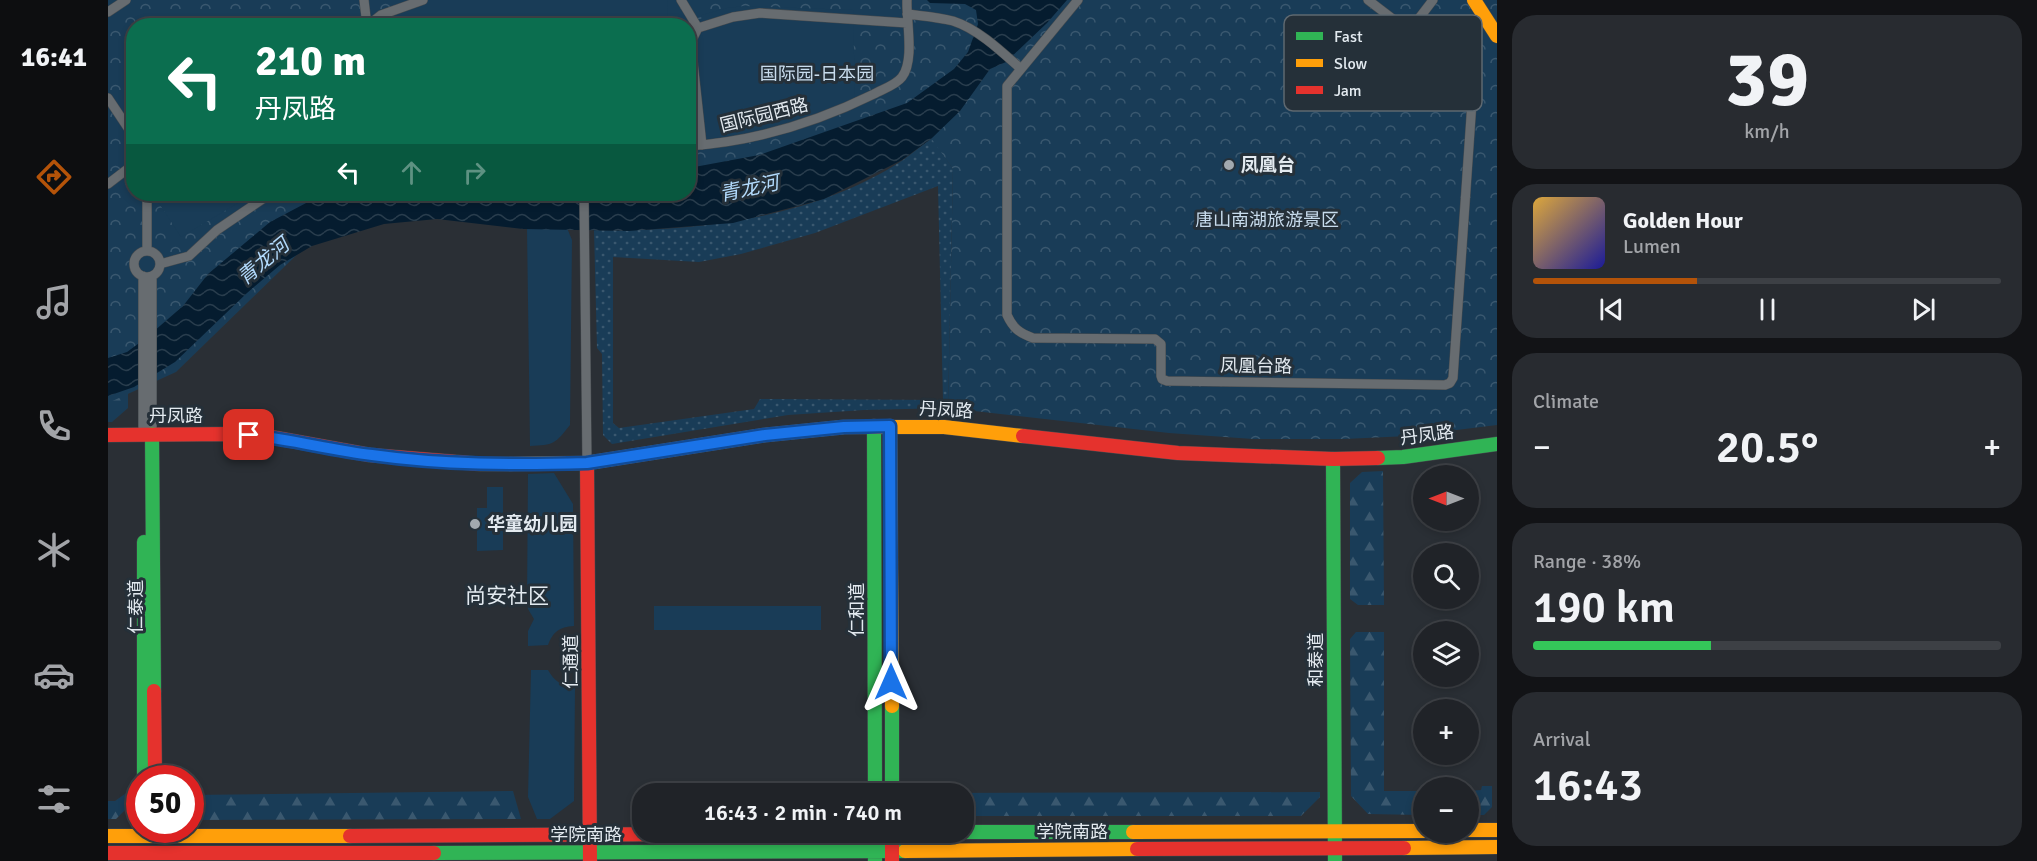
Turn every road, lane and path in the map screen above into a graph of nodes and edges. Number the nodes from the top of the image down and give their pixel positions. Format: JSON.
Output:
{"nodes":[{"id":1,"x":126,"y":0,"type":"edge"},
{"id":2,"x":364,"y":0,"type":"edge"},
{"id":3,"x":423,"y":0,"type":"edge"},
{"id":4,"x":681,"y":0,"type":"edge"},
{"id":5,"x":907,"y":0,"type":"edge"},
{"id":6,"x":1078,"y":0,"type":"edge"},
{"id":7,"x":1368,"y":0,"type":"edge"},
{"id":8,"x":1433,"y":0,"type":"edge"},
{"id":9,"x":1474,"y":0,"type":"edge"},
{"id":10,"x":108,"y":12,"type":"edge"},
{"id":11,"x":1389,"y":15,"type":"edge"},
{"id":12,"x":1422,"y":15,"type":"edge"},
{"id":13,"x":366,"y":18,"type":"edge"},
{"id":14,"x":377,"y":18,"type":"edge"},
{"id":15,"x":692,"y":18,"type":"edge"},
{"id":16,"x":907,"y":18,"type":"junction"},
{"id":17,"x":696,"y":25,"type":"edge"},
{"id":18,"x":698,"y":28,"type":"junction"},
{"id":19,"x":696,"y":32,"type":"edge"},
{"id":20,"x":1497,"y":36,"type":"edge"},
{"id":21,"x":1021,"y":69,"type":"junction"},
{"id":22,"x":696,"y":95,"type":"edge"},
{"id":23,"x":108,"y":98,"type":"edge"},
{"id":24,"x":1471,"y":111,"type":"edge"},
{"id":25,"x":126,"y":125,"type":"edge"},
{"id":26,"x":696,"y":145,"type":"edge"},
{"id":27,"x":702,"y":145,"type":"junction"},
{"id":28,"x":126,"y":170,"type":"edge"},
{"id":29,"x":108,"y":184,"type":"edge"},
{"id":30,"x":147,"y":201,"type":"edge"},
{"id":31,"x":260,"y":201,"type":"edge"},
{"id":32,"x":584,"y":201,"type":"edge"},
{"id":33,"x":147,"y":251,"type":"junction"},
{"id":34,"x":160,"y":264,"type":"junction"},
{"id":35,"x":147,"y":276,"type":"junction"},
{"id":36,"x":874,"y":426,"type":"junction"},
{"id":37,"x":890,"y":426,"type":"junction"},
{"id":38,"x":108,"y":435,"type":"edge"},
{"id":39,"x":148,"y":435,"type":"junction"},
{"id":40,"x":1497,"y":444,"type":"edge"},
{"id":41,"x":1333,"y":459,"type":"junction"},
{"id":42,"x":587,"y":463,"type":"junction"},
{"id":43,"x":144,"y":765,"type":"edge"},
{"id":44,"x":155,"y":765,"type":"edge"},
{"id":45,"x":875,"y":783,"type":"edge"},
{"id":46,"x":892,"y":783,"type":"edge"},
{"id":47,"x":1479,"y":830,"type":"edge"},
{"id":48,"x":1497,"y":830,"type":"edge"},
{"id":49,"x":1334,"y":831,"type":"junction"},
{"id":50,"x":1413,"y":831,"type":"edge"},
{"id":51,"x":204,"y":833,"type":"edge"},
{"id":52,"x":974,"y":833,"type":"edge"},
{"id":53,"x":126,"y":835,"type":"edge"},
{"id":54,"x":632,"y":835,"type":"edge"},
{"id":55,"x":108,"y":836,"type":"edge"},
{"id":56,"x":590,"y":836,"type":"junction"},
{"id":57,"x":145,"y":843,"type":"edge"},
{"id":58,"x":155,"y":843,"type":"edge"},
{"id":59,"x":1497,"y":847,"type":"edge"},
{"id":60,"x":108,"y":853,"type":"edge"},
{"id":61,"x":1335,"y":855,"type":"edge"},
{"id":62,"x":875,"y":856,"type":"edge"},
{"id":63,"x":891,"y":856,"type":"edge"},
{"id":64,"x":139,"y":857,"type":"edge"},
{"id":65,"x":161,"y":857,"type":"edge"},
{"id":66,"x":590,"y":857,"type":"edge"}],
"edges":[{"from":1,"to":10,"type":"street"},
{"from":2,"to":13,"type":"street"},
{"from":3,"to":14,"type":"street"},
{"from":4,"to":15,"type":"street"},
{"from":5,"to":16,"type":"street","name":"国际园西路"},
{"from":6,"to":21,"type":"street","name":"凤凰台路"},
{"from":7,"to":11,"type":"street","name":"凤凰台路"},
{"from":8,"to":12,"type":"street"},
{"from":9,"to":20,"type":"main road"},
{"from":16,"to":18,"type":"street"},
{"from":16,"to":21,"type":"street"},
{"from":16,"to":27,"type":"street","name":"国际园西路"},
{"from":17,"to":18,"type":"street"},
{"from":18,"to":19,"type":"street"},
{"from":21,"to":24,"type":"street","name":"凤凰台路"},
{"from":22,"to":27,"type":"street"},
{"from":23,"to":25,"type":"street"},
{"from":26,"to":27,"type":"street","name":"国际园西路"},
{"from":28,"to":29,"type":"street"},
{"from":30,"to":33,"type":"street"},
{"from":31,"to":34,"type":"street"},
{"from":32,"to":42,"type":"street"},
{"from":33,"to":34,"type":"street"},
{"from":33,"to":35,"type":"street"},
{"from":34,"to":35,"type":"street"},
{"from":35,"to":39,"type":"street"},
{"from":36,"to":37,"type":"main road","name":"丹凤路"},
{"from":36,"to":42,"type":"main road","name":"丹凤路"},
{"from":36,"to":45,"type":"main road","name":"仁和道"},
{"from":37,"to":41,"type":"main road","name":"丹凤路"},
{"from":37,"to":46,"type":"main road","name":"仁和道"},
{"from":38,"to":39,"type":"main road","name":"丹凤路"},
{"from":39,"to":42,"type":"main road","name":"丹凤路"},
{"from":39,"to":43,"type":"main road","name":"仁泰道"},
{"from":39,"to":44,"type":"main road","name":"仁泰道"},
{"from":40,"to":41,"type":"main road","name":"丹凤路"},
{"from":41,"to":49,"type":"main road","name":"和泰道"},
{"from":42,"to":56,"type":"main road","name":"仁通道"},
{"from":47,"to":48,"type":"main road"},
{"from":49,"to":50,"type":"main road","name":"学院南路"},
{"from":49,"to":52,"type":"main road","name":"学院南路"},
{"from":49,"to":61,"type":"main road","name":"和泰道"},
{"from":51,"to":56,"type":"main road","name":"学院南路"},
{"from":53,"to":55,"type":"main road","name":"学院南路"},
{"from":54,"to":56,"type":"main road","name":"学院南路"},
{"from":56,"to":66,"type":"main road","name":"仁通道"},
{"from":57,"to":64,"type":"main road"},
{"from":58,"to":65,"type":"main road"},
{"from":59,"to":61,"type":"main road","name":"学院南路"},
{"from":60,"to":64,"type":"main road","name":"学院南路"},
{"from":61,"to":63,"type":"main road","name":"学院南路"},
{"from":62,"to":63,"type":"main road","name":"学院南路"},
{"from":62,"to":66,"type":"main road","name":"学院南路"},
{"from":64,"to":65,"type":"main road","name":"学院南路"},
{"from":65,"to":66,"type":"main road","name":"学院南路"}]}
